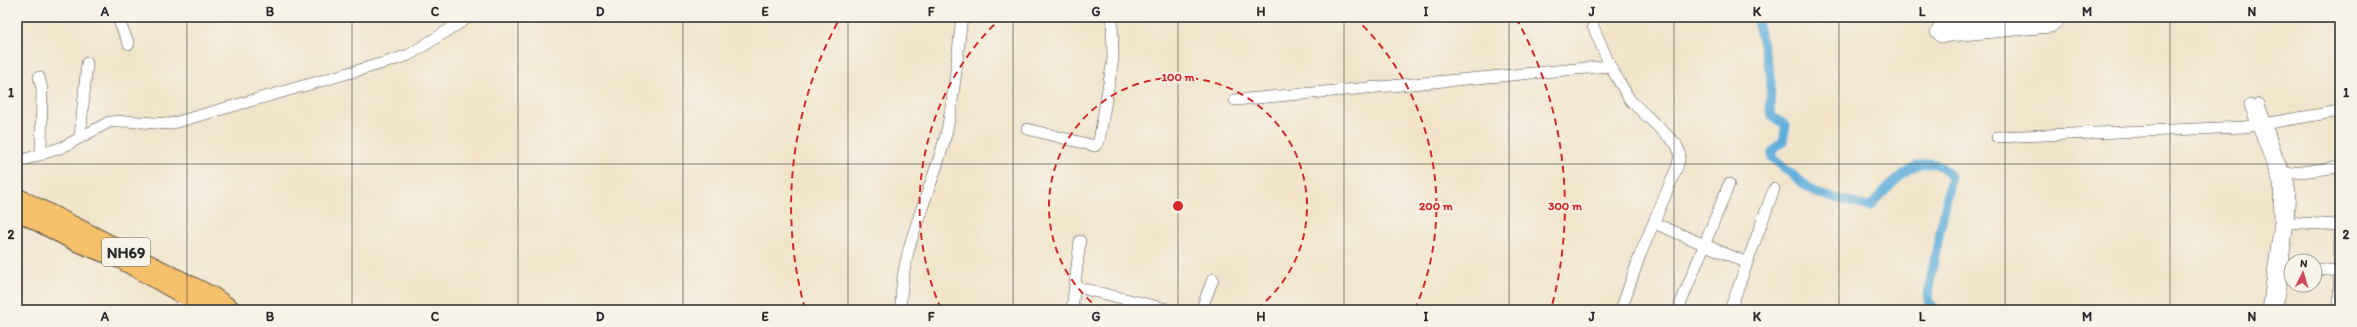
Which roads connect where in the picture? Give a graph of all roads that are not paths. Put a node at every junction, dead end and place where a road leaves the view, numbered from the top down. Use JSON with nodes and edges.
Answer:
{"nodes":[{"id":1,"x":117,"y":17,"type":"edge"},
{"id":2,"x":469,"y":17,"type":"edge"},
{"id":3,"x":962,"y":17,"type":"edge"},
{"id":4,"x":1112,"y":17,"type":"edge"},
{"id":5,"x":1997,"y":19,"type":"edge"},
{"id":6,"x":2060,"y":20,"type":"edge"},
{"id":7,"x":1948,"y":21,"type":"edge"},
{"id":8,"x":1593,"y":26,"type":"dead end"},
{"id":9,"x":129,"y":44,"type":"dead end"},
{"id":10,"x":87,"y":63,"type":"dead end"},
{"id":11,"x":1610,"y":66,"type":"junction"},
{"id":12,"x":39,"y":77,"type":"dead end"},
{"id":13,"x":1235,"y":100,"type":"dead end"},
{"id":14,"x":2254,"y":104,"type":"dead end"},
{"id":15,"x":2340,"y":111,"type":"edge"},
{"id":16,"x":2260,"y":124,"type":"junction"},
{"id":17,"x":1027,"y":129,"type":"dead end"},
{"id":18,"x":1997,"y":137,"type":"dead end"},
{"id":19,"x":80,"y":138,"type":"junction"},
{"id":20,"x":41,"y":154,"type":"junction"},
{"id":21,"x":17,"y":162,"type":"edge"},
{"id":22,"x":2340,"y":167,"type":"edge"},
{"id":23,"x":2285,"y":174,"type":"junction"},
{"id":24,"x":1729,"y":184,"type":"dead end"},
{"id":25,"x":1774,"y":189,"type":"dead end"},
{"id":26,"x":17,"y":196,"type":"edge"},
{"id":27,"x":17,"y":212,"type":"edge"},
{"id":28,"x":2284,"y":222,"type":"junction"},
{"id":29,"x":1654,"y":223,"type":"junction"},
{"id":30,"x":2340,"y":225,"type":"edge"},
{"id":31,"x":2340,"y":229,"type":"edge"},
{"id":32,"x":1080,"y":241,"type":"dead end"},
{"id":33,"x":1703,"y":245,"type":"junction"},
{"id":34,"x":2286,"y":253,"type":"edge"},
{"id":35,"x":1745,"y":262,"type":"junction"},
{"id":36,"x":2323,"y":270,"type":"edge"},
{"id":37,"x":2340,"y":271,"type":"edge"},
{"id":38,"x":2283,"y":276,"type":"edge"},
{"id":39,"x":1213,"y":279,"type":"dead end"},
{"id":40,"x":1076,"y":287,"type":"junction"},
{"id":41,"x":2275,"y":293,"type":"junction"},
{"id":42,"x":192,"y":300,"type":"junction"},
{"id":43,"x":176,"y":310,"type":"edge"},
{"id":44,"x":208,"y":310,"type":"edge"},
{"id":45,"x":234,"y":310,"type":"edge"},
{"id":46,"x":900,"y":310,"type":"edge"},
{"id":47,"x":1072,"y":310,"type":"edge"},
{"id":48,"x":1171,"y":310,"type":"edge"},
{"id":49,"x":1201,"y":310,"type":"edge"},
{"id":50,"x":1621,"y":310,"type":"edge"},
{"id":51,"x":1678,"y":310,"type":"edge"},
{"id":52,"x":1730,"y":310,"type":"edge"},
{"id":53,"x":2268,"y":310,"type":"edge"},
{"id":54,"x":2277,"y":310,"type":"edge"},
{"id":55,"x":2339,"y":310,"type":"edge"}],
"edges":[{"from":1,"to":9,"type":"street"},
{"from":2,"to":19,"type":"street"},
{"from":3,"to":46,"type":"street"},
{"from":4,"to":17,"type":"street"},
{"from":5,"to":6,"type":"street"},
{"from":5,"to":7,"type":"street"},
{"from":6,"to":7,"type":"street"},
{"from":8,"to":11,"type":"street"},
{"from":10,"to":19,"type":"street"},
{"from":11,"to":13,"type":"street"},
{"from":11,"to":29,"type":"street"},
{"from":12,"to":20,"type":"street"},
{"from":14,"to":16,"type":"street"},
{"from":15,"to":16,"type":"street"},
{"from":16,"to":18,"type":"street"},
{"from":16,"to":23,"type":"street"},
{"from":16,"to":28,"type":"street"},
{"from":19,"to":20,"type":"street"},
{"from":20,"to":21,"type":"street"},
{"from":22,"to":23,"type":"street"},
{"from":23,"to":28,"type":"street"},
{"from":24,"to":33,"type":"street"},
{"from":25,"to":35,"type":"street"},
{"from":26,"to":45,"type":"highway","number":"NH69"},
{"from":27,"to":42,"type":"highway","number":"NH69"},
{"from":28,"to":30,"type":"street"},
{"from":28,"to":34,"type":"street"},
{"from":28,"to":41,"type":"street"},
{"from":29,"to":33,"type":"street"},
{"from":29,"to":50,"type":"street"},
{"from":31,"to":37,"type":"street"},
{"from":32,"to":40,"type":"street"},
{"from":33,"to":35,"type":"street"},
{"from":33,"to":51,"type":"street"},
{"from":35,"to":52,"type":"street"},
{"from":36,"to":37,"type":"street"},
{"from":37,"to":55,"type":"street"},
{"from":38,"to":41,"type":"street"},
{"from":39,"to":49,"type":"street"},
{"from":40,"to":47,"type":"street"},
{"from":40,"to":48,"type":"street"},
{"from":41,"to":53,"type":"street"},
{"from":41,"to":54,"type":"street"},
{"from":42,"to":43,"type":"street"},
{"from":42,"to":44,"type":"highway","number":"NH69"}]}
